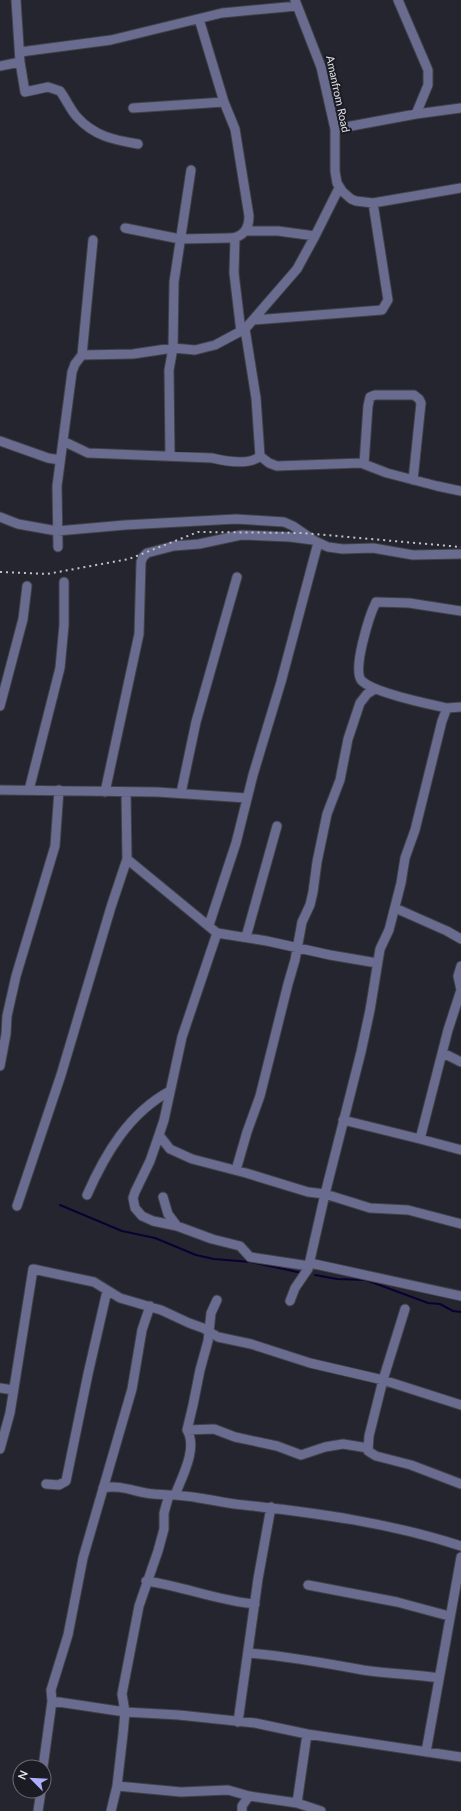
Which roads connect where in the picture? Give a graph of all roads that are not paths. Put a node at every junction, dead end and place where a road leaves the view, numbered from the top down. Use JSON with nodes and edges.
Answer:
{"nodes":[{"id":1,"x":16,"y":0,"type":"edge"},
{"id":2,"x":398,"y":0,"type":"edge"},
{"id":3,"x":296,"y":3,"type":"edge"},
{"id":4,"x":200,"y":19,"type":"junction"},
{"id":5,"x":20,"y":52,"type":"junction"},
{"id":6,"x":20,"y":62,"type":"junction"},
{"id":7,"x":0,"y":66,"type":"edge"},
{"id":8,"x":224,"y":102,"type":"junction"},
{"id":9,"x":132,"y":108,"type":"dead end"},
{"id":10,"x":461,"y":108,"type":"edge"},
{"id":11,"x":416,"y":114,"type":"junction"},
{"id":12,"x":335,"y":129,"type":"junction"},
{"id":13,"x":138,"y":144,"type":"dead end"},
{"id":14,"x":191,"y":170,"type":"dead end"},
{"id":15,"x":339,"y":188,"type":"junction"},
{"id":16,"x":461,"y":188,"type":"edge"},
{"id":17,"x":373,"y":203,"type":"junction"},
{"id":18,"x":125,"y":228,"type":"dead end"},
{"id":19,"x":246,"y":231,"type":"junction"},
{"id":20,"x":315,"y":236,"type":"junction"},
{"id":21,"x":235,"y":238,"type":"junction"},
{"id":22,"x":180,"y":239,"type":"junction"},
{"id":23,"x":93,"y":240,"type":"dead end"},
{"id":24,"x":253,"y":320,"type":"junction"},
{"id":25,"x":243,"y":331,"type":"junction"},
{"id":26,"x":173,"y":348,"type":"junction"},
{"id":27,"x":82,"y":355,"type":"junction"},
{"id":28,"x":0,"y":441,"type":"edge"},
{"id":29,"x":63,"y":441,"type":"junction"},
{"id":30,"x":170,"y":456,"type":"junction"},
{"id":31,"x":260,"y":456,"type":"junction"},
{"id":32,"x":60,"y":460,"type":"junction"},
{"id":33,"x":364,"y":464,"type":"junction"},
{"id":34,"x":413,"y":480,"type":"junction"},
{"id":35,"x":461,"y":490,"type":"edge"},
{"id":36,"x":0,"y":517,"type":"edge"},
{"id":37,"x":57,"y":531,"type":"junction"},
{"id":38,"x":316,"y":541,"type":"junction"},
{"id":39,"x":58,"y":547,"type":"dead end"},
{"id":40,"x":461,"y":554,"type":"edge"},
{"id":41,"x":236,"y":577,"type":"dead end"},
{"id":42,"x":64,"y":582,"type":"dead end"},
{"id":43,"x":27,"y":586,"type":"dead end"},
{"id":44,"x":461,"y":611,"type":"edge"},
{"id":45,"x":361,"y":681,"type":"junction"},
{"id":46,"x":375,"y":689,"type":"junction"},
{"id":47,"x":360,"y":703,"type":"junction"},
{"id":48,"x":0,"y":706,"type":"edge"},
{"id":49,"x":461,"y":707,"type":"edge"},
{"id":50,"x":446,"y":708,"type":"junction"},
{"id":51,"x":0,"y":790,"type":"edge"},
{"id":52,"x":29,"y":790,"type":"junction"},
{"id":53,"x":59,"y":790,"type":"junction"},
{"id":54,"x":105,"y":792,"type":"junction"},
{"id":55,"x":126,"y":792,"type":"junction"},
{"id":56,"x":181,"y":793,"type":"junction"},
{"id":57,"x":247,"y":798,"type":"junction"},
{"id":58,"x":277,"y":826,"type":"dead end"},
{"id":59,"x":127,"y":859,"type":"junction"},
{"id":60,"x":395,"y":908,"type":"junction"},
{"id":61,"x":209,"y":925,"type":"junction"},
{"id":62,"x":217,"y":933,"type":"junction"},
{"id":63,"x":246,"y":937,"type":"junction"},
{"id":64,"x":461,"y":939,"type":"edge"},
{"id":65,"x":298,"y":947,"type":"junction"},
{"id":66,"x":377,"y":963,"type":"junction"},
{"id":67,"x":461,"y":966,"type":"edge"},
{"id":68,"x":461,"y":990,"type":"edge"},
{"id":69,"x":442,"y":1053,"type":"junction"},
{"id":70,"x":461,"y":1062,"type":"edge"},
{"id":71,"x":0,"y":1066,"type":"edge"},
{"id":72,"x":170,"y":1091,"type":"junction"},
{"id":73,"x":343,"y":1120,"type":"junction"},
{"id":74,"x":159,"y":1134,"type":"junction"},
{"id":75,"x":420,"y":1140,"type":"junction"},
{"id":76,"x":461,"y":1150,"type":"edge"},
{"id":77,"x":236,"y":1170,"type":"junction"},
{"id":78,"x":325,"y":1194,"type":"junction"},
{"id":79,"x":88,"y":1195,"type":"dead end"},
{"id":80,"x":163,"y":1197,"type":"dead end"},
{"id":81,"x":17,"y":1206,"type":"dead end"},
{"id":82,"x":461,"y":1224,"type":"edge"},
{"id":83,"x":177,"y":1226,"type":"junction"},
{"id":84,"x":309,"y":1265,"type":"junction"},
{"id":85,"x":108,"y":1291,"type":"junction"},
{"id":86,"x":461,"y":1296,"type":"edge"},
{"id":87,"x":217,"y":1300,"type":"dead end"},
{"id":88,"x":290,"y":1301,"type":"dead end"},
{"id":89,"x":150,"y":1306,"type":"junction"},
{"id":90,"x":406,"y":1309,"type":"dead end"},
{"id":91,"x":210,"y":1332,"type":"junction"},
{"id":92,"x":383,"y":1380,"type":"junction"},
{"id":93,"x":0,"y":1388,"type":"edge"},
{"id":94,"x":13,"y":1390,"type":"junction"},
{"id":95,"x":461,"y":1405,"type":"edge"},
{"id":96,"x":187,"y":1430,"type":"junction"},
{"id":97,"x":368,"y":1448,"type":"junction"},
{"id":98,"x":0,"y":1449,"type":"edge"},
{"id":99,"x":46,"y":1484,"type":"dead end"},
{"id":100,"x":461,"y":1484,"type":"edge"},
{"id":101,"x":103,"y":1488,"type":"junction"},
{"id":102,"x":172,"y":1495,"type":"junction"},
{"id":103,"x":271,"y":1508,"type":"junction"},
{"id":104,"x":461,"y":1546,"type":"edge"},
{"id":105,"x":461,"y":1557,"type":"edge"},
{"id":106,"x":146,"y":1581,"type":"junction"},
{"id":107,"x":308,"y":1585,"type":"dead end"},
{"id":108,"x":255,"y":1604,"type":"junction"},
{"id":109,"x":449,"y":1616,"type":"junction"},
{"id":110,"x":248,"y":1653,"type":"junction"},
{"id":111,"x":439,"y":1678,"type":"junction"},
{"id":112,"x":52,"y":1701,"type":"junction"},
{"id":113,"x":125,"y":1712,"type":"junction"},
{"id":114,"x":238,"y":1722,"type":"junction"},
{"id":115,"x":307,"y":1734,"type":"junction"},
{"id":116,"x":426,"y":1752,"type":"junction"},
{"id":117,"x":461,"y":1757,"type":"edge"},
{"id":118,"x":44,"y":1759,"type":"edge"},
{"id":119,"x":117,"y":1786,"type":"junction"},
{"id":120,"x":249,"y":1796,"type":"junction"},
{"id":121,"x":40,"y":1799,"type":"edge"},
{"id":122,"x":297,"y":1803,"type":"junction"},
{"id":123,"x":38,"y":1811,"type":"edge"},
{"id":124,"x":111,"y":1811,"type":"edge"},
{"id":125,"x":242,"y":1811,"type":"edge"},
{"id":126,"x":321,"y":1811,"type":"edge"}],
"edges":[{"from":1,"to":5,"type":"street"},
{"from":2,"to":11,"type":"street"},
{"from":3,"to":4,"type":"street"},
{"from":3,"to":12,"type":"street","name":"Amanfrom Road"},
{"from":4,"to":5,"type":"street"},
{"from":4,"to":8,"type":"street"},
{"from":5,"to":6,"type":"street"},
{"from":6,"to":7,"type":"street"},
{"from":6,"to":13,"type":"street"},
{"from":8,"to":9,"type":"street"},
{"from":8,"to":19,"type":"street"},
{"from":10,"to":11,"type":"street"},
{"from":11,"to":12,"type":"street"},
{"from":12,"to":15,"type":"street","name":"Amanfrom Road"},
{"from":14,"to":22,"type":"street"},
{"from":15,"to":17,"type":"street"},
{"from":15,"to":20,"type":"street"},
{"from":16,"to":17,"type":"street"},
{"from":17,"to":24,"type":"street"},
{"from":18,"to":22,"type":"street"},
{"from":19,"to":20,"type":"street"},
{"from":19,"to":21,"type":"street"},
{"from":20,"to":24,"type":"street"},
{"from":21,"to":22,"type":"street"},
{"from":21,"to":25,"type":"street"},
{"from":22,"to":26,"type":"street"},
{"from":23,"to":27,"type":"street"},
{"from":24,"to":25,"type":"street"},
{"from":25,"to":26,"type":"street"},
{"from":25,"to":31,"type":"street"},
{"from":26,"to":27,"type":"street"},
{"from":26,"to":30,"type":"street"},
{"from":27,"to":29,"type":"street"},
{"from":28,"to":32,"type":"street"},
{"from":29,"to":30,"type":"street"},
{"from":29,"to":32,"type":"street"},
{"from":30,"to":31,"type":"street"},
{"from":31,"to":33,"type":"street"},
{"from":32,"to":37,"type":"street"},
{"from":33,"to":34,"type":"street"},
{"from":33,"to":34,"type":"street"},
{"from":34,"to":35,"type":"street"},
{"from":36,"to":37,"type":"street"},
{"from":37,"to":38,"type":"street"},
{"from":37,"to":39,"type":"street"},
{"from":38,"to":40,"type":"street"},
{"from":38,"to":54,"type":"street"},
{"from":38,"to":57,"type":"street"},
{"from":41,"to":56,"type":"street"},
{"from":42,"to":52,"type":"street"},
{"from":43,"to":48,"type":"street"},
{"from":44,"to":45,"type":"street"},
{"from":45,"to":46,"type":"street"},
{"from":45,"to":47,"type":"street"},
{"from":46,"to":47,"type":"street"},
{"from":46,"to":50,"type":"street"},
{"from":47,"to":65,"type":"street"},
{"from":49,"to":50,"type":"street"},
{"from":50,"to":60,"type":"street"},
{"from":51,"to":52,"type":"street"},
{"from":52,"to":53,"type":"street"},
{"from":53,"to":54,"type":"street"},
{"from":53,"to":71,"type":"street"},
{"from":54,"to":55,"type":"street"},
{"from":55,"to":56,"type":"street"},
{"from":55,"to":59,"type":"street"},
{"from":56,"to":57,"type":"street"},
{"from":57,"to":61,"type":"street"},
{"from":58,"to":63,"type":"street"},
{"from":59,"to":61,"type":"street"},
{"from":59,"to":81,"type":"street"},
{"from":60,"to":64,"type":"street"},
{"from":60,"to":66,"type":"street"},
{"from":61,"to":62,"type":"street"},
{"from":62,"to":63,"type":"street"},
{"from":62,"to":72,"type":"street"},
{"from":63,"to":65,"type":"street"},
{"from":65,"to":66,"type":"street"},
{"from":65,"to":77,"type":"street"},
{"from":66,"to":73,"type":"street"},
{"from":67,"to":68,"type":"street"},
{"from":68,"to":69,"type":"street"},
{"from":69,"to":70,"type":"street"},
{"from":69,"to":75,"type":"street"},
{"from":72,"to":74,"type":"street"},
{"from":72,"to":79,"type":"street"},
{"from":73,"to":75,"type":"street"},
{"from":73,"to":78,"type":"street"},
{"from":74,"to":77,"type":"street"},
{"from":74,"to":83,"type":"street"},
{"from":75,"to":76,"type":"street"},
{"from":77,"to":78,"type":"street"},
{"from":78,"to":82,"type":"street"},
{"from":78,"to":84,"type":"street"},
{"from":80,"to":83,"type":"street"},
{"from":83,"to":84,"type":"street"},
{"from":84,"to":86,"type":"street"},
{"from":84,"to":88,"type":"street"},
{"from":85,"to":89,"type":"street"},
{"from":85,"to":94,"type":"street"},
{"from":85,"to":99,"type":"street"},
{"from":87,"to":91,"type":"street"},
{"from":89,"to":91,"type":"street"},
{"from":89,"to":101,"type":"street"},
{"from":90,"to":92,"type":"street"},
{"from":91,"to":92,"type":"street"},
{"from":91,"to":96,"type":"street"},
{"from":92,"to":95,"type":"street"},
{"from":92,"to":97,"type":"street"},
{"from":93,"to":94,"type":"street"},
{"from":94,"to":98,"type":"street"},
{"from":96,"to":97,"type":"street"},
{"from":96,"to":102,"type":"street"},
{"from":97,"to":100,"type":"street"},
{"from":101,"to":102,"type":"street"},
{"from":101,"to":112,"type":"street"},
{"from":102,"to":103,"type":"street"},
{"from":102,"to":106,"type":"street"},
{"from":103,"to":104,"type":"street"},
{"from":103,"to":108,"type":"street"},
{"from":105,"to":109,"type":"street"},
{"from":106,"to":108,"type":"street"},
{"from":106,"to":113,"type":"street"},
{"from":107,"to":109,"type":"street"},
{"from":108,"to":110,"type":"street"},
{"from":109,"to":111,"type":"street"},
{"from":110,"to":111,"type":"street"},
{"from":110,"to":114,"type":"street"},
{"from":111,"to":116,"type":"street"},
{"from":112,"to":113,"type":"street"},
{"from":112,"to":118,"type":"street"},
{"from":113,"to":114,"type":"street"},
{"from":113,"to":119,"type":"street"},
{"from":114,"to":115,"type":"street"},
{"from":115,"to":116,"type":"street"},
{"from":115,"to":122,"type":"street"},
{"from":116,"to":117,"type":"street"},
{"from":119,"to":120,"type":"street"},
{"from":119,"to":124,"type":"street"},
{"from":120,"to":122,"type":"street"},
{"from":120,"to":125,"type":"street"},
{"from":121,"to":123,"type":"street"},
{"from":122,"to":126,"type":"street"}]}
